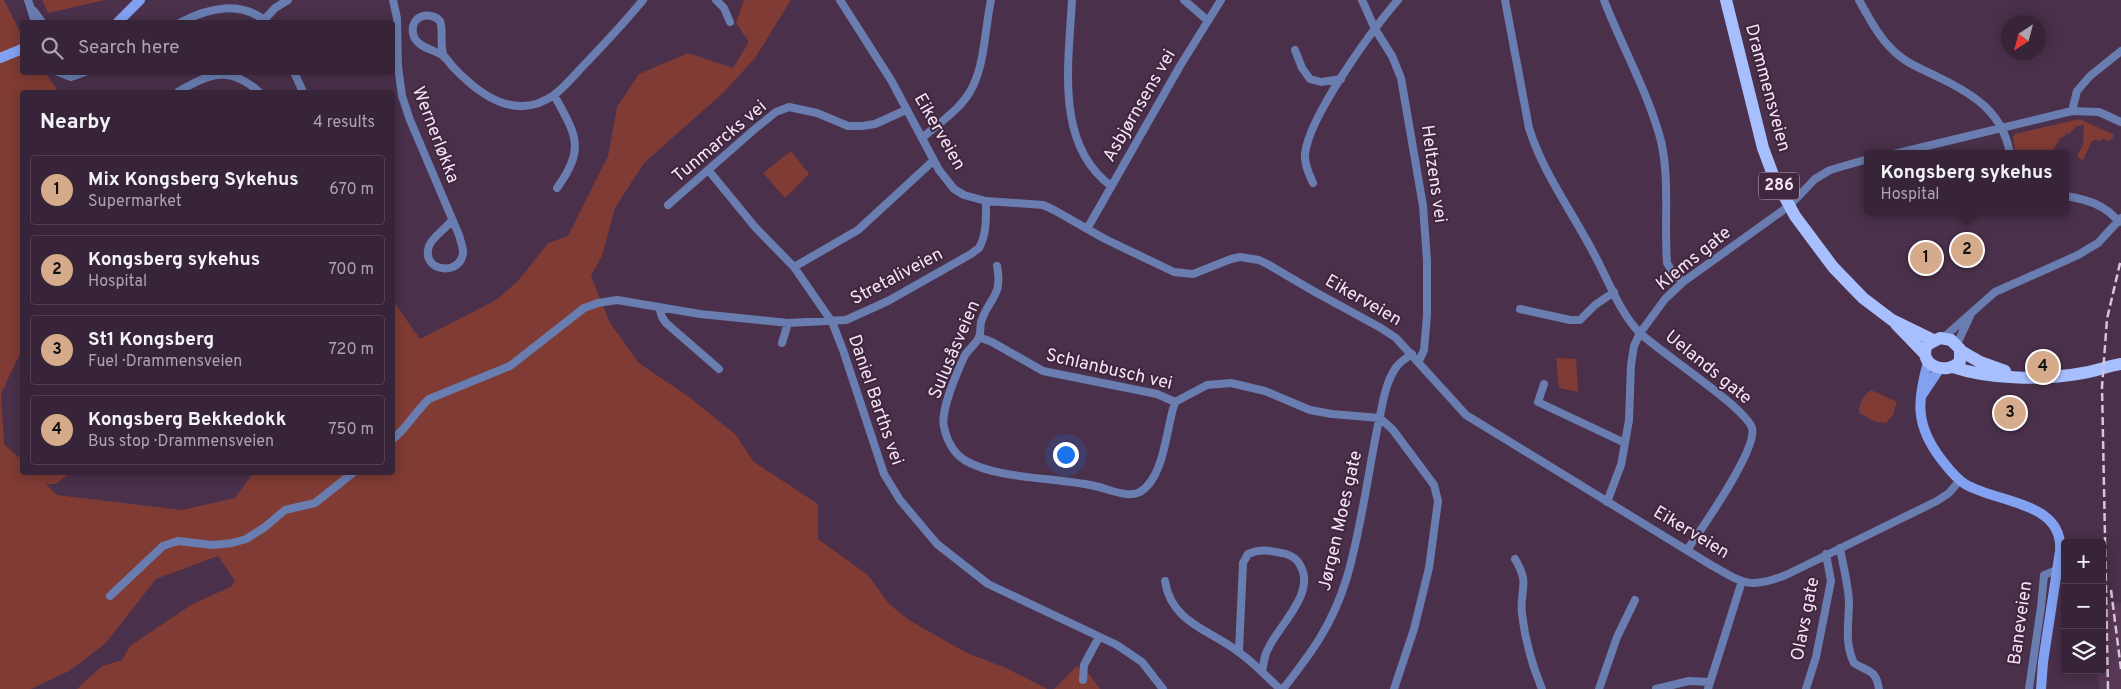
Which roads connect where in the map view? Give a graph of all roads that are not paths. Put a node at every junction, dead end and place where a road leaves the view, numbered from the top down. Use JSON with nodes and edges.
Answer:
{"nodes":[{"id":1,"x":140,"y":0,"type":"edge"},
{"id":2,"x":288,"y":0,"type":"edge"},
{"id":3,"x":393,"y":0,"type":"edge"},
{"id":4,"x":643,"y":0,"type":"edge"},
{"id":5,"x":716,"y":0,"type":"edge"},
{"id":6,"x":840,"y":0,"type":"edge"},
{"id":7,"x":991,"y":0,"type":"edge"},
{"id":8,"x":1072,"y":0,"type":"edge"},
{"id":9,"x":1184,"y":0,"type":"edge"},
{"id":10,"x":1221,"y":0,"type":"edge"},
{"id":11,"x":1362,"y":0,"type":"edge"},
{"id":12,"x":1398,"y":0,"type":"edge"},
{"id":13,"x":1505,"y":0,"type":"edge"},
{"id":14,"x":1604,"y":0,"type":"edge"},
{"id":15,"x":1726,"y":0,"type":"edge"},
{"id":16,"x":1859,"y":0,"type":"edge"},
{"id":17,"x":30,"y":4,"type":"edge"},
{"id":18,"x":34,"y":20,"type":"edge"},
{"id":19,"x":41,"y":20,"type":"edge"},
{"id":20,"x":120,"y":20,"type":"edge"},
{"id":21,"x":186,"y":20,"type":"edge"},
{"id":22,"x":264,"y":20,"type":"edge"},
{"id":23,"x":267,"y":20,"type":"edge"},
{"id":24,"x":1207,"y":20,"type":"junction"},
{"id":25,"x":730,"y":22,"type":"dead end"},
{"id":26,"x":1375,"y":29,"type":"junction"},
{"id":27,"x":20,"y":50,"type":"edge"},
{"id":28,"x":1295,"y":50,"type":"dead end"},
{"id":29,"x":2121,"y":51,"type":"edge"},
{"id":30,"x":444,"y":57,"type":"junction"},
{"id":31,"x":0,"y":58,"type":"edge"},
{"id":32,"x":214,"y":75,"type":"edge"},
{"id":33,"x":224,"y":75,"type":"edge"},
{"id":34,"x":295,"y":75,"type":"edge"},
{"id":35,"x":1341,"y":79,"type":"junction"},
{"id":36,"x":182,"y":90,"type":"edge"},
{"id":37,"x":256,"y":90,"type":"edge"},
{"id":38,"x":302,"y":90,"type":"edge"},
{"id":39,"x":554,"y":95,"type":"junction"},
{"id":40,"x":906,"y":110,"type":"junction"},
{"id":41,"x":2072,"y":111,"type":"junction"},
{"id":42,"x":2121,"y":122,"type":"edge"},
{"id":43,"x":2003,"y":127,"type":"junction"},
{"id":44,"x":922,"y":138,"type":"junction"},
{"id":45,"x":1910,"y":150,"type":"edge"},
{"id":46,"x":2009,"y":150,"type":"edge"},
{"id":47,"x":1864,"y":160,"type":"edge"},
{"id":48,"x":934,"y":161,"type":"junction"},
{"id":49,"x":709,"y":171,"type":"junction"},
{"id":50,"x":1313,"y":183,"type":"dead end"},
{"id":51,"x":1111,"y":186,"type":"junction"},
{"id":52,"x":557,"y":188,"type":"dead end"},
{"id":53,"x":2069,"y":197,"type":"edge"},
{"id":54,"x":986,"y":201,"type":"junction"},
{"id":55,"x":668,"y":205,"type":"dead end"},
{"id":56,"x":1789,"y":206,"type":"junction"},
{"id":57,"x":452,"y":220,"type":"junction"},
{"id":58,"x":2120,"y":220,"type":"edge"},
{"id":59,"x":1087,"y":229,"type":"junction"},
{"id":60,"x":997,"y":266,"type":"dead end"},
{"id":61,"x":794,"y":267,"type":"junction"},
{"id":62,"x":1683,"y":282,"type":"junction"},
{"id":63,"x":1614,"y":292,"type":"junction"},
{"id":64,"x":660,"y":307,"type":"junction"},
{"id":65,"x":1520,"y":309,"type":"dead end"},
{"id":66,"x":1972,"y":313,"type":"junction"},
{"id":67,"x":1892,"y":320,"type":"junction"},
{"id":68,"x":832,"y":322,"type":"junction"},
{"id":69,"x":788,"y":323,"type":"junction"},
{"id":70,"x":1640,"y":333,"type":"junction"},
{"id":71,"x":979,"y":337,"type":"junction"},
{"id":72,"x":1938,"y":339,"type":"junction"},
{"id":73,"x":782,"y":343,"type":"dead end"},
{"id":74,"x":1959,"y":348,"type":"junction"},
{"id":75,"x":1412,"y":354,"type":"junction"},
{"id":76,"x":2121,"y":357,"type":"edge"},
{"id":77,"x":1926,"y":358,"type":"junction"},
{"id":78,"x":1419,"y":362,"type":"junction"},
{"id":79,"x":2115,"y":365,"type":"edge"},
{"id":80,"x":1946,"y":368,"type":"junction"},
{"id":81,"x":719,"y":369,"type":"dead end"},
{"id":82,"x":2022,"y":376,"type":"junction"},
{"id":83,"x":1544,"y":384,"type":"dead end"},
{"id":84,"x":1921,"y":396,"type":"junction"},
{"id":85,"x":1175,"y":402,"type":"junction"},
{"id":86,"x":1380,"y":418,"type":"junction"},
{"id":87,"x":395,"y":437,"type":"edge"},
{"id":88,"x":1625,"y":443,"type":"junction"},
{"id":89,"x":350,"y":475,"type":"edge"},
{"id":90,"x":1960,"y":480,"type":"junction"},
{"id":91,"x":1607,"y":502,"type":"junction"},
{"id":92,"x":1840,"y":548,"type":"junction"},
{"id":93,"x":1687,"y":550,"type":"junction"},
{"id":94,"x":1826,"y":554,"type":"junction"},
{"id":95,"x":1515,"y":559,"type":"dead end"},
{"id":96,"x":2056,"y":570,"type":"junction"},
{"id":97,"x":1164,"y":581,"type":"dead end"},
{"id":98,"x":1742,"y":581,"type":"junction"},
{"id":99,"x":110,"y":596,"type":"dead end"},
{"id":100,"x":1635,"y":600,"type":"dead end"},
{"id":101,"x":1099,"y":637,"type":"junction"},
{"id":102,"x":1239,"y":651,"type":"junction"},
{"id":103,"x":1262,"y":671,"type":"junction"},
{"id":104,"x":1084,"y":680,"type":"dead end"},
{"id":105,"x":1709,"y":686,"type":"edge"},
{"id":106,"x":1163,"y":689,"type":"edge"},
{"id":107,"x":1282,"y":689,"type":"edge"},
{"id":108,"x":1394,"y":689,"type":"edge"},
{"id":109,"x":1542,"y":689,"type":"edge"},
{"id":110,"x":1599,"y":689,"type":"edge"},
{"id":111,"x":1656,"y":689,"type":"edge"},
{"id":112,"x":1806,"y":689,"type":"edge"},
{"id":113,"x":1879,"y":689,"type":"edge"},
{"id":114,"x":2029,"y":689,"type":"edge"},
{"id":115,"x":2041,"y":689,"type":"edge"}],
"edges":[{"from":1,"to":20,"type":"main road"},
{"from":2,"to":23,"type":"street"},
{"from":3,"to":57,"type":"street","name":"Wernerløkka"},
{"from":4,"to":39,"type":"street"},
{"from":5,"to":25,"type":"street"},
{"from":6,"to":40,"type":"street","name":"Eikerveien"},
{"from":7,"to":44,"type":"street"},
{"from":8,"to":51,"type":"street"},
{"from":9,"to":24,"type":"street"},
{"from":10,"to":24,"type":"street","name":"Asbjørnsens vei"},
{"from":11,"to":26,"type":"street","name":"Heltzens vei"},
{"from":12,"to":26,"type":"street"},
{"from":13,"to":63,"type":"street","name":"Uelands gate"},
{"from":14,"to":62,"type":"street"},
{"from":15,"to":56,"type":"main road","name":"Drammensveien","number":"286"},
{"from":16,"to":43,"type":"street"},
{"from":17,"to":18,"type":"street"},
{"from":17,"to":19,"type":"street"},
{"from":21,"to":22,"type":"street"},
{"from":24,"to":51,"type":"street","name":"Asbjørnsens vei"},
{"from":26,"to":35,"type":"street"},
{"from":26,"to":78,"type":"street","name":"Heltzens vei"},
{"from":27,"to":31,"type":"main road"},
{"from":28,"to":35,"type":"street"},
{"from":29,"to":41,"type":"street"},
{"from":30,"to":30,"type":"street"},
{"from":30,"to":39,"type":"street"},
{"from":32,"to":36,"type":"street"},
{"from":33,"to":37,"type":"street"},
{"from":34,"to":38,"type":"street"},
{"from":35,"to":50,"type":"street"},
{"from":39,"to":52,"type":"street"},
{"from":40,"to":44,"type":"street","name":"Eikerveien"},
{"from":40,"to":49,"type":"street","name":"Tunmarcks vei"},
{"from":41,"to":42,"type":"street"},
{"from":41,"to":43,"type":"street"},
{"from":43,"to":45,"type":"street"},
{"from":43,"to":46,"type":"street"},
{"from":44,"to":48,"type":"street","name":"Eikerveien"},
{"from":47,"to":56,"type":"street","name":"Klems gate"},
{"from":48,"to":54,"type":"street","name":"Eikerveien"},
{"from":48,"to":61,"type":"street"},
{"from":49,"to":55,"type":"street","name":"Tunmarcks vei"},
{"from":49,"to":61,"type":"street","name":"Daniel Barths vei"},
{"from":51,"to":59,"type":"street","name":"Asbjørnsens vei"},
{"from":53,"to":58,"type":"street"},
{"from":54,"to":59,"type":"street","name":"Eikerveien"},
{"from":54,"to":68,"type":"street","name":"Stretaliveien"},
{"from":56,"to":62,"type":"street","name":"Klems gate"},
{"from":56,"to":67,"type":"main road","name":"Drammensveien","number":"286"},
{"from":57,"to":57,"type":"street","name":"Wernerløkka"},
{"from":58,"to":66,"type":"street"},
{"from":59,"to":75,"type":"street","name":"Eikerveien"},
{"from":60,"to":71,"type":"street","name":"Sulusåsveien"},
{"from":61,"to":68,"type":"street","name":"Daniel Barths vei"},
{"from":62,"to":70,"type":"street","name":"Klems gate"},
{"from":63,"to":65,"type":"street"},
{"from":63,"to":70,"type":"street","name":"Uelands gate"},
{"from":64,"to":69,"type":"street","name":"Stretaliveien"},
{"from":64,"to":81,"type":"street"},
{"from":64,"to":87,"type":"street","name":"Stretaliveien"},
{"from":66,"to":72,"type":"street"},
{"from":66,"to":74,"type":"street"},
{"from":67,"to":72,"type":"main road","name":"Drammensveien","number":"286"},
{"from":67,"to":77,"type":"main road","name":"Drammensveien","number":"286"},
{"from":68,"to":69,"type":"street","name":"Stretaliveien"},
{"from":68,"to":101,"type":"street","name":"Daniel Barths vei"},
{"from":69,"to":73,"type":"street"},
{"from":70,"to":88,"type":"street","name":"Klems gate"},
{"from":70,"to":93,"type":"street","name":"Uelands gate"},
{"from":71,"to":85,"type":"street","name":"Schlanbusch vei"},
{"from":71,"to":85,"type":"street","name":"Sulusåsveien"},
{"from":72,"to":74,"type":"main road","number":"286"},
{"from":72,"to":77,"type":"main road"},
{"from":74,"to":80,"type":"main road"},
{"from":74,"to":82,"type":"main road","number":"286"},
{"from":75,"to":78,"type":"street","name":"Eikerveien"},
{"from":75,"to":86,"type":"street","name":"Jørgen Moes gate"},
{"from":76,"to":79,"type":"main road","number":"286"},
{"from":77,"to":80,"type":"main road","number":"286"},
{"from":77,"to":84,"type":"main road"},
{"from":78,"to":91,"type":"street","name":"Eikerveien"},
{"from":79,"to":82,"type":"main road","number":"286"},
{"from":80,"to":82,"type":"main road","number":"286"},
{"from":80,"to":84,"type":"main road"},
{"from":83,"to":88,"type":"street"},
{"from":84,"to":90,"type":"main road"},
{"from":85,"to":86,"type":"street","name":"Schlanbusch vei"},
{"from":86,"to":107,"type":"street","name":"Jørgen Moes gate"},
{"from":86,"to":108,"type":"street"},
{"from":88,"to":91,"type":"street","name":"Klems gate"},
{"from":89,"to":99,"type":"street"},
{"from":90,"to":92,"type":"street","name":"Eikerveien"},
{"from":90,"to":96,"type":"main road","name":"Baneveien"},
{"from":91,"to":93,"type":"street","name":"Eikerveien"},
{"from":92,"to":94,"type":"street","name":"Eikerveien"},
{"from":92,"to":113,"type":"street"},
{"from":93,"to":98,"type":"street","name":"Eikerveien"},
{"from":94,"to":98,"type":"street","name":"Eikerveien"},
{"from":94,"to":112,"type":"street","name":"Olavs gate"},
{"from":95,"to":109,"type":"street"},
{"from":96,"to":114,"type":"street","name":"Baneveien"},
{"from":96,"to":115,"type":"main road","name":"Baneveien"},
{"from":97,"to":102,"type":"street"},
{"from":98,"to":105,"type":"street"},
{"from":100,"to":110,"type":"street"},
{"from":101,"to":104,"type":"street"},
{"from":101,"to":106,"type":"street","name":"Daniel Barths vei"},
{"from":102,"to":103,"type":"street"},
{"from":102,"to":103,"type":"street"},
{"from":103,"to":107,"type":"street"},
{"from":105,"to":111,"type":"street"}]}
